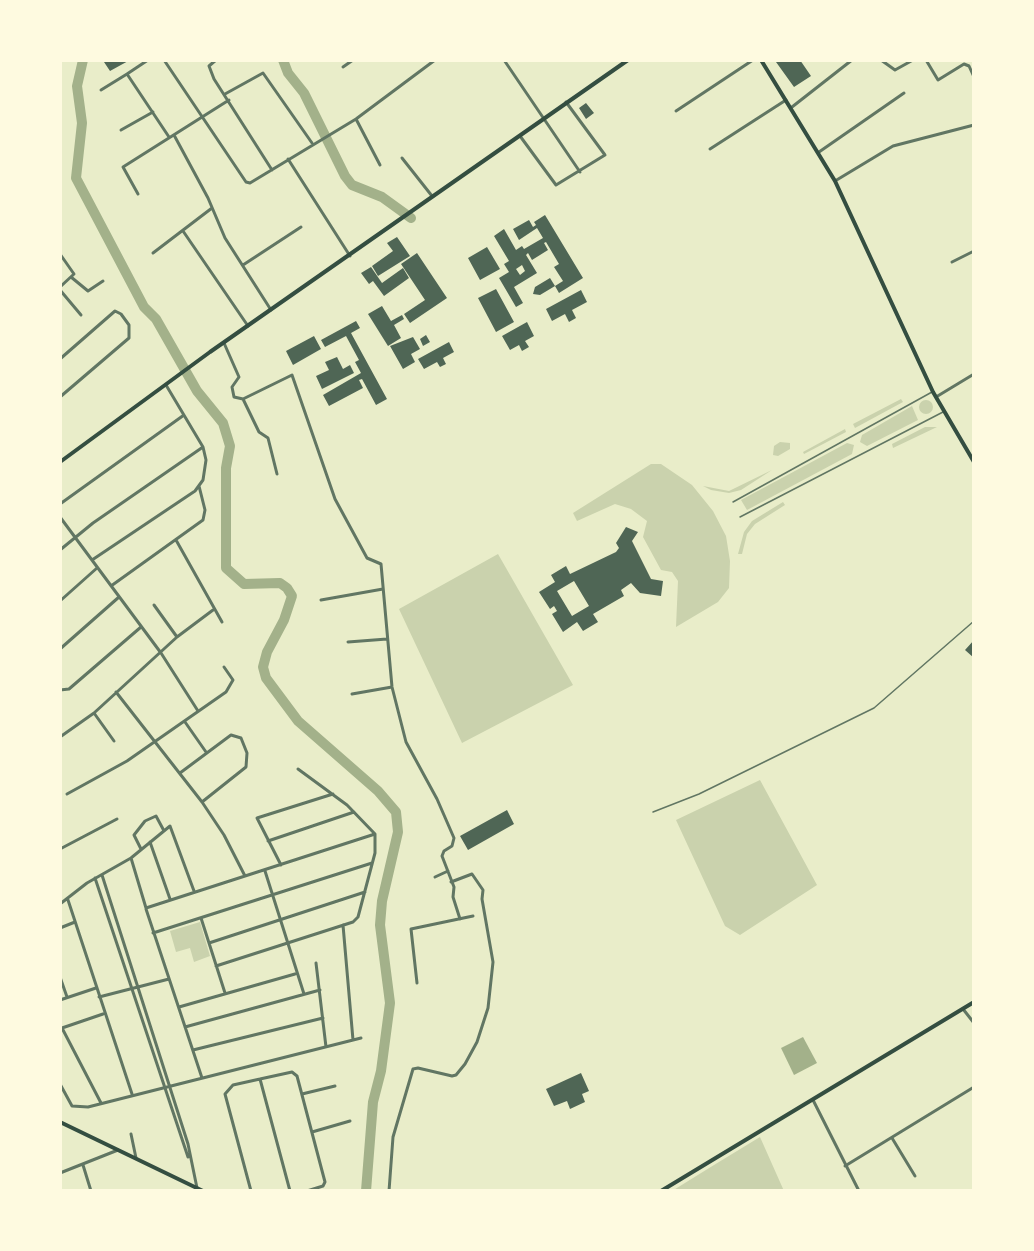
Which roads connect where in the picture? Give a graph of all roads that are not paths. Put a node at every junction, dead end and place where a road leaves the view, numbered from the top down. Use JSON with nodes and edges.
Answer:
{"nodes":[{"id":1,"x":148,"y":60,"type":"edge"},
{"id":2,"x":164,"y":60,"type":"edge"},
{"id":3,"x":216,"y":60,"type":"edge"},
{"id":4,"x":353,"y":60,"type":"edge"},
{"id":5,"x":435,"y":60,"type":"edge"},
{"id":6,"x":504,"y":60,"type":"edge"},
{"id":7,"x":628,"y":60,"type":"edge"},
{"id":8,"x":753,"y":60,"type":"edge"},
{"id":9,"x":761,"y":60,"type":"edge"},
{"id":10,"x":852,"y":60,"type":"edge"},
{"id":11,"x":881,"y":60,"type":"edge"},
{"id":12,"x":913,"y":60,"type":"edge"},
{"id":13,"x":926,"y":60,"type":"edge"},
{"id":14,"x":343,"y":67,"type":"dead end"},
{"id":15,"x":127,"y":74,"type":"junction"},
{"id":16,"x":974,"y":77,"type":"edge"},
{"id":17,"x":101,"y":90,"type":"dead end"},
{"id":18,"x":904,"y":93,"type":"dead end"},
{"id":19,"x":225,"y":94,"type":"junction"},
{"id":20,"x":229,"y":100,"type":"junction"},
{"id":21,"x":787,"y":100,"type":"junction"},
{"id":22,"x":566,"y":102,"type":"junction"},
{"id":23,"x":792,"y":107,"type":"junction"},
{"id":24,"x":676,"y":111,"type":"dead end"},
{"id":25,"x":153,"y":112,"type":"junction"},
{"id":26,"x":203,"y":117,"type":"junction"},
{"id":27,"x":544,"y":118,"type":"junction"},
{"id":28,"x":356,"y":119,"type":"junction"},
{"id":29,"x":974,"y":125,"type":"edge"},
{"id":30,"x":121,"y":130,"type":"dead end"},
{"id":31,"x":174,"y":135,"type":"junction"},
{"id":32,"x":520,"y":136,"type":"junction"},
{"id":33,"x":170,"y":137,"type":"junction"},
{"id":34,"x":313,"y":143,"type":"junction"},
{"id":35,"x":710,"y":149,"type":"dead end"},
{"id":36,"x":819,"y":152,"type":"junction"},
{"id":37,"x":402,"y":158,"type":"dead end"},
{"id":38,"x":288,"y":159,"type":"junction"},
{"id":39,"x":380,"y":165,"type":"dead end"},
{"id":40,"x":272,"y":170,"type":"junction"},
{"id":41,"x":580,"y":172,"type":"junction"},
{"id":42,"x":835,"y":181,"type":"junction"},
{"id":43,"x":138,"y":195,"type":"dead end"},
{"id":44,"x":432,"y":196,"type":"junction"},
{"id":45,"x":212,"y":208,"type":"junction"},
{"id":46,"x":301,"y":227,"type":"dead end"},
{"id":47,"x":183,"y":231,"type":"junction"},
{"id":48,"x":974,"y":251,"type":"edge"},
{"id":49,"x":153,"y":253,"type":"dead end"},
{"id":50,"x":60,"y":254,"type":"edge"},
{"id":51,"x":350,"y":256,"type":"junction"},
{"id":52,"x":952,"y":262,"type":"dead end"},
{"id":53,"x":243,"y":265,"type":"junction"},
{"id":54,"x":71,"y":277,"type":"junction"},
{"id":55,"x":103,"y":281,"type":"dead end"},
{"id":56,"x":60,"y":288,"type":"edge"},
{"id":57,"x":271,"y":310,"type":"junction"},
{"id":58,"x":81,"y":315,"type":"dead end"},
{"id":59,"x":248,"y":326,"type":"junction"},
{"id":60,"x":224,"y":342,"type":"junction"},
{"id":61,"x":60,"y":359,"type":"edge"},
{"id":62,"x":974,"y":374,"type":"edge"},
{"id":63,"x":166,"y":384,"type":"junction"},
{"id":64,"x":933,"y":392,"type":"junction"},
{"id":65,"x":60,"y":397,"type":"edge"},
{"id":66,"x":936,"y":397,"type":"junction"},
{"id":67,"x":243,"y":399,"type":"junction"},
{"id":68,"x":943,"y":411,"type":"junction"},
{"id":69,"x":184,"y":415,"type":"junction"},
{"id":70,"x":203,"y":447,"type":"junction"},
{"id":71,"x":60,"y":462,"type":"edge"},
{"id":72,"x":974,"y":462,"type":"edge"},
{"id":73,"x":277,"y":474,"type":"dead end"},
{"id":74,"x":199,"y":486,"type":"junction"},
{"id":75,"x":733,"y":502,"type":"dead end"},
{"id":76,"x":60,"y":504,"type":"edge"},
{"id":77,"x":60,"y":517,"type":"edge"},
{"id":78,"x":740,"y":517,"type":"dead end"},
{"id":79,"x":75,"y":538,"type":"junction"},
{"id":80,"x":176,"y":540,"type":"junction"},
{"id":81,"x":60,"y":550,"type":"edge"},
{"id":82,"x":92,"y":560,"type":"junction"},
{"id":83,"x":98,"y":568,"type":"junction"},
{"id":84,"x":111,"y":586,"type":"junction"},
{"id":85,"x":382,"y":589,"type":"junction"},
{"id":86,"x":119,"y":597,"type":"junction"},
{"id":87,"x":321,"y":600,"type":"dead end"},
{"id":88,"x":60,"y":601,"type":"edge"},
{"id":89,"x":154,"y":605,"type":"dead end"},
{"id":90,"x":213,"y":610,"type":"junction"},
{"id":91,"x":974,"y":621,"type":"edge"},
{"id":92,"x":222,"y":622,"type":"dead end"},
{"id":93,"x":141,"y":627,"type":"junction"},
{"id":94,"x":177,"y":637,"type":"junction"},
{"id":95,"x":387,"y":639,"type":"junction"},
{"id":96,"x":348,"y":642,"type":"dead end"},
{"id":97,"x":60,"y":649,"type":"edge"},
{"id":98,"x":161,"y":653,"type":"junction"},
{"id":99,"x":224,"y":667,"type":"dead end"},
{"id":100,"x":392,"y":687,"type":"junction"},
{"id":101,"x":60,"y":690,"type":"edge"},
{"id":102,"x":116,"y":692,"type":"junction"},
{"id":103,"x":352,"y":694,"type":"dead end"},
{"id":104,"x":198,"y":711,"type":"junction"},
{"id":105,"x":94,"y":713,"type":"junction"},
{"id":106,"x":184,"y":722,"type":"junction"},
{"id":107,"x":60,"y":737,"type":"edge"},
{"id":108,"x":114,"y":741,"type":"dead end"},
{"id":109,"x":154,"y":742,"type":"junction"},
{"id":110,"x":206,"y":752,"type":"junction"},
{"id":111,"x":298,"y":769,"type":"dead end"},
{"id":112,"x":180,"y":773,"type":"junction"},
{"id":113,"x":67,"y":794,"type":"dead end"},
{"id":114,"x":333,"y":794,"type":"junction"},
{"id":115,"x":202,"y":802,"type":"junction"},
{"id":116,"x":354,"y":812,"type":"junction"},
{"id":117,"x":653,"y":812,"type":"dead end"},
{"id":118,"x":117,"y":819,"type":"dead end"},
{"id":119,"x":164,"y":829,"type":"junction"},
{"id":120,"x":375,"y":834,"type":"junction"},
{"id":121,"x":268,"y":841,"type":"junction"},
{"id":122,"x":150,"y":842,"type":"junction"},
{"id":123,"x":60,"y":849,"type":"edge"},
{"id":124,"x":141,"y":849,"type":"junction"},
{"id":125,"x":131,"y":858,"type":"junction"},
{"id":126,"x":372,"y":863,"type":"junction"},
{"id":127,"x":281,"y":865,"type":"junction"},
{"id":128,"x":265,"y":871,"type":"junction"},
{"id":129,"x":448,"y":871,"type":"junction"},
{"id":130,"x":102,"y":875,"type":"junction"},
{"id":131,"x":245,"y":876,"type":"junction"},
{"id":132,"x":435,"y":877,"type":"dead end"},
{"id":133,"x":95,"y":878,"type":"junction"},
{"id":134,"x":451,"y":882,"type":"junction"},
{"id":135,"x":194,"y":891,"type":"junction"},
{"id":136,"x":365,"y":892,"type":"junction"},
{"id":137,"x":271,"y":895,"type":"junction"},
{"id":138,"x":170,"y":899,"type":"junction"},
{"id":139,"x":68,"y":900,"type":"junction"},
{"id":140,"x":60,"y":904,"type":"edge"},
{"id":141,"x":146,"y":908,"type":"junction"},
{"id":142,"x":473,"y":916,"type":"dead end"},
{"id":143,"x":201,"y":918,"type":"junction"},
{"id":144,"x":460,"y":919,"type":"junction"},
{"id":145,"x":278,"y":920,"type":"junction"},
{"id":146,"x":75,"y":922,"type":"junction"},
{"id":147,"x":343,"y":925,"type":"junction"},
{"id":148,"x":60,"y":928,"type":"edge"},
{"id":149,"x":153,"y":933,"type":"junction"},
{"id":150,"x":120,"y":935,"type":"junction"},
{"id":151,"x":114,"y":937,"type":"junction"},
{"id":152,"x":208,"y":943,"type":"junction"},
{"id":153,"x":286,"y":944,"type":"junction"},
{"id":154,"x":316,"y":963,"type":"dead end"},
{"id":155,"x":216,"y":966,"type":"junction"},
{"id":156,"x":295,"y":974,"type":"junction"},
{"id":157,"x":60,"y":977,"type":"edge"},
{"id":158,"x":169,"y":979,"type":"junction"},
{"id":159,"x":417,"y":982,"type":"dead end"},
{"id":160,"x":137,"y":987,"type":"junction"},
{"id":161,"x":96,"y":988,"type":"junction"},
{"id":162,"x":132,"y":989,"type":"junction"},
{"id":163,"x":320,"y":990,"type":"junction"},
{"id":164,"x":225,"y":993,"type":"junction"},
{"id":165,"x":304,"y":994,"type":"junction"},
{"id":166,"x":99,"y":997,"type":"junction"},
{"id":167,"x":67,"y":998,"type":"junction"},
{"id":168,"x":60,"y":1000,"type":"edge"},
{"id":169,"x":974,"y":1002,"type":"edge"},
{"id":170,"x":178,"y":1007,"type":"junction"},
{"id":171,"x":963,"y":1009,"type":"junction"},
{"id":172,"x":103,"y":1014,"type":"junction"},
{"id":173,"x":323,"y":1018,"type":"junction"},
{"id":174,"x":974,"y":1023,"type":"edge"},
{"id":175,"x":185,"y":1027,"type":"junction"},
{"id":176,"x":61,"y":1029,"type":"edge"},
{"id":177,"x":149,"y":1031,"type":"junction"},
{"id":178,"x":361,"y":1038,"type":"dead end"},
{"id":179,"x":353,"y":1040,"type":"junction"},
{"id":180,"x":326,"y":1047,"type":"junction"},
{"id":181,"x":193,"y":1050,"type":"junction"},
{"id":182,"x":202,"y":1078,"type":"junction"},
{"id":183,"x":260,"y":1079,"type":"junction"},
{"id":184,"x":60,"y":1084,"type":"edge"},
{"id":185,"x":335,"y":1086,"type":"dead end"},
{"id":186,"x":170,"y":1087,"type":"junction"},
{"id":187,"x":974,"y":1087,"type":"edge"},
{"id":188,"x":165,"y":1088,"type":"junction"},
{"id":189,"x":132,"y":1094,"type":"junction"},
{"id":190,"x":302,"y":1094,"type":"junction"},
{"id":191,"x":813,"y":1100,"type":"junction"},
{"id":192,"x":101,"y":1103,"type":"junction"},
{"id":193,"x":350,"y":1121,"type":"dead end"},
{"id":194,"x":60,"y":1122,"type":"edge"},
{"id":195,"x":184,"y":1130,"type":"junction"},
{"id":196,"x":179,"y":1131,"type":"junction"},
{"id":197,"x":312,"y":1132,"type":"junction"},
{"id":198,"x":131,"y":1134,"type":"dead end"},
{"id":199,"x":892,"y":1138,"type":"junction"},
{"id":200,"x":119,"y":1150,"type":"junction"},
{"id":201,"x":136,"y":1158,"type":"junction"},
{"id":202,"x":190,"y":1161,"type":"junction"},
{"id":203,"x":83,"y":1165,"type":"junction"},
{"id":204,"x":845,"y":1166,"type":"junction"},
{"id":205,"x":60,"y":1173,"type":"edge"},
{"id":206,"x":915,"y":1176,"type":"dead end"},
{"id":207,"x":197,"y":1188,"type":"junction"},
{"id":208,"x":91,"y":1191,"type":"edge"},
{"id":209,"x":203,"y":1191,"type":"edge"},
{"id":210,"x":251,"y":1191,"type":"edge"},
{"id":211,"x":290,"y":1191,"type":"edge"},
{"id":212,"x":308,"y":1191,"type":"edge"},
{"id":213,"x":389,"y":1191,"type":"edge"},
{"id":214,"x":661,"y":1191,"type":"edge"},
{"id":215,"x":859,"y":1191,"type":"edge"}],
"edges":[{"from":1,"to":15,"type":"street"},
{"from":2,"to":26,"type":"street"},
{"from":3,"to":19,"type":"street"},
{"from":4,"to":14,"type":"street"},
{"from":5,"to":28,"type":"street"},
{"from":6,"to":27,"type":"street"},
{"from":7,"to":22,"type":"main road"},
{"from":8,"to":24,"type":"street"},
{"from":9,"to":21,"type":"main road"},
{"from":10,"to":23,"type":"street"},
{"from":11,"to":12,"type":"street"},
{"from":13,"to":16,"type":"street"},
{"from":15,"to":17,"type":"street"},
{"from":15,"to":25,"type":"street"},
{"from":18,"to":36,"type":"street"},
{"from":19,"to":20,"type":"street"},
{"from":19,"to":34,"type":"street"},
{"from":20,"to":26,"type":"street"},
{"from":20,"to":40,"type":"street"},
{"from":21,"to":23,"type":"main road"},
{"from":21,"to":35,"type":"street"},
{"from":22,"to":27,"type":"main road"},
{"from":22,"to":41,"type":"street"},
{"from":23,"to":36,"type":"main road"},
{"from":25,"to":30,"type":"street"},
{"from":25,"to":33,"type":"street"},
{"from":26,"to":31,"type":"street"},
{"from":26,"to":40,"type":"street"},
{"from":27,"to":32,"type":"main road"},
{"from":27,"to":41,"type":"street"},
{"from":28,"to":34,"type":"street"},
{"from":28,"to":39,"type":"street"},
{"from":29,"to":42,"type":"street"},
{"from":31,"to":33,"type":"street"},
{"from":31,"to":45,"type":"street"},
{"from":32,"to":41,"type":"street"},
{"from":32,"to":44,"type":"main road"},
{"from":33,"to":43,"type":"street"},
{"from":34,"to":38,"type":"street"},
{"from":36,"to":42,"type":"main road"},
{"from":37,"to":44,"type":"street"},
{"from":38,"to":40,"type":"street"},
{"from":38,"to":51,"type":"street"},
{"from":42,"to":64,"type":"main road"},
{"from":44,"to":51,"type":"main road"},
{"from":45,"to":47,"type":"street"},
{"from":45,"to":53,"type":"street"},
{"from":46,"to":53,"type":"street"},
{"from":47,"to":49,"type":"street"},
{"from":47,"to":59,"type":"street"},
{"from":48,"to":52,"type":"street"},
{"from":50,"to":54,"type":"street"},
{"from":51,"to":57,"type":"main road"},
{"from":53,"to":57,"type":"street"},
{"from":54,"to":55,"type":"street"},
{"from":54,"to":56,"type":"street"},
{"from":56,"to":58,"type":"street"},
{"from":57,"to":59,"type":"main road"},
{"from":59,"to":60,"type":"main road"},
{"from":60,"to":63,"type":"main road"},
{"from":60,"to":67,"type":"street"},
{"from":61,"to":65,"type":"street"},
{"from":62,"to":66,"type":"street"},
{"from":63,"to":69,"type":"street"},
{"from":63,"to":71,"type":"main road"},
{"from":64,"to":66,"type":"main road"},
{"from":64,"to":75,"type":"lane"},
{"from":66,"to":68,"type":"main road"},
{"from":67,"to":73,"type":"street"},
{"from":67,"to":85,"type":"street"},
{"from":68,"to":72,"type":"main road"},
{"from":68,"to":78,"type":"lane"},
{"from":69,"to":70,"type":"street"},
{"from":69,"to":76,"type":"street"},
{"from":70,"to":74,"type":"street"},
{"from":70,"to":79,"type":"street"},
{"from":74,"to":80,"type":"street"},
{"from":74,"to":82,"type":"street"},
{"from":77,"to":79,"type":"street"},
{"from":79,"to":81,"type":"street"},
{"from":79,"to":82,"type":"street"},
{"from":80,"to":84,"type":"street"},
{"from":80,"to":90,"type":"street"},
{"from":82,"to":83,"type":"street"},
{"from":83,"to":84,"type":"street"},
{"from":83,"to":88,"type":"street"},
{"from":84,"to":86,"type":"street"},
{"from":85,"to":87,"type":"street"},
{"from":85,"to":95,"type":"street"},
{"from":86,"to":93,"type":"street"},
{"from":86,"to":97,"type":"street"},
{"from":89,"to":94,"type":"street"},
{"from":90,"to":92,"type":"street"},
{"from":90,"to":94,"type":"street"},
{"from":91,"to":117,"type":"lane"},
{"from":93,"to":98,"type":"street"},
{"from":93,"to":101,"type":"street"},
{"from":94,"to":98,"type":"street"},
{"from":95,"to":96,"type":"street"},
{"from":95,"to":100,"type":"street"},
{"from":98,"to":102,"type":"street"},
{"from":98,"to":104,"type":"street"},
{"from":99,"to":104,"type":"street"},
{"from":100,"to":103,"type":"street"},
{"from":100,"to":129,"type":"street"},
{"from":102,"to":105,"type":"street"},
{"from":102,"to":109,"type":"street"},
{"from":104,"to":106,"type":"street"},
{"from":105,"to":107,"type":"street"},
{"from":105,"to":108,"type":"street"},
{"from":106,"to":109,"type":"street"},
{"from":106,"to":110,"type":"street"},
{"from":109,"to":112,"type":"street"},
{"from":109,"to":113,"type":"street"},
{"from":110,"to":112,"type":"street"},
{"from":110,"to":115,"type":"street"},
{"from":111,"to":114,"type":"street"},
{"from":112,"to":115,"type":"street"},
{"from":114,"to":116,"type":"street"},
{"from":114,"to":121,"type":"street"},
{"from":115,"to":131,"type":"street"},
{"from":116,"to":120,"type":"street"},
{"from":116,"to":121,"type":"street"},
{"from":118,"to":123,"type":"street"},
{"from":119,"to":122,"type":"street"},
{"from":119,"to":124,"type":"street"},
{"from":119,"to":135,"type":"street"},
{"from":120,"to":126,"type":"street"},
{"from":120,"to":127,"type":"street"},
{"from":121,"to":127,"type":"street"},
{"from":122,"to":124,"type":"street"},
{"from":122,"to":138,"type":"street"},
{"from":124,"to":125,"type":"street"},
{"from":125,"to":130,"type":"street"},
{"from":125,"to":141,"type":"street"},
{"from":126,"to":136,"type":"street"},
{"from":126,"to":137,"type":"street"},
{"from":127,"to":128,"type":"street"},
{"from":128,"to":131,"type":"street"},
{"from":128,"to":137,"type":"street"},
{"from":129,"to":132,"type":"street"},
{"from":129,"to":134,"type":"street"},
{"from":130,"to":133,"type":"street"},
{"from":130,"to":150,"type":"street"},
{"from":131,"to":135,"type":"street"},
{"from":133,"to":139,"type":"street"},
{"from":133,"to":151,"type":"street"},
{"from":134,"to":144,"type":"street"},
{"from":134,"to":213,"type":"street"},
{"from":135,"to":138,"type":"street"},
{"from":136,"to":145,"type":"street"},
{"from":136,"to":147,"type":"street"},
{"from":137,"to":143,"type":"street"},
{"from":137,"to":145,"type":"street"},
{"from":138,"to":141,"type":"street"},
{"from":139,"to":140,"type":"street"},
{"from":139,"to":146,"type":"street"},
{"from":141,"to":149,"type":"street"},
{"from":142,"to":144,"type":"street"},
{"from":143,"to":149,"type":"street"},
{"from":143,"to":152,"type":"street"},
{"from":144,"to":159,"type":"street"},
{"from":145,"to":152,"type":"street"},
{"from":145,"to":153,"type":"street"},
{"from":146,"to":148,"type":"street"},
{"from":146,"to":161,"type":"street"},
{"from":147,"to":153,"type":"street"},
{"from":147,"to":179,"type":"street"},
{"from":149,"to":158,"type":"street"},
{"from":150,"to":151,"type":"street"},
{"from":150,"to":160,"type":"street"},
{"from":151,"to":162,"type":"street"},
{"from":152,"to":155,"type":"street"},
{"from":153,"to":155,"type":"street"},
{"from":153,"to":156,"type":"street"},
{"from":154,"to":163,"type":"street"},
{"from":155,"to":164,"type":"street"},
{"from":156,"to":164,"type":"street"},
{"from":156,"to":165,"type":"street"},
{"from":157,"to":167,"type":"street"},
{"from":158,"to":160,"type":"street"},
{"from":158,"to":170,"type":"street"},
{"from":160,"to":162,"type":"street"},
{"from":160,"to":177,"type":"street"},
{"from":161,"to":166,"type":"street"},
{"from":161,"to":167,"type":"street"},
{"from":162,"to":166,"type":"street"},
{"from":162,"to":177,"type":"street"},
{"from":163,"to":165,"type":"street"},
{"from":163,"to":173,"type":"street"},
{"from":164,"to":170,"type":"street"},
{"from":165,"to":175,"type":"street"},
{"from":166,"to":172,"type":"street"},
{"from":167,"to":168,"type":"street"},
{"from":169,"to":171,"type":"main road"},
{"from":170,"to":175,"type":"street"},
{"from":171,"to":174,"type":"street"},
{"from":171,"to":191,"type":"main road"},
{"from":172,"to":176,"type":"street"},
{"from":172,"to":189,"type":"street"},
{"from":173,"to":180,"type":"street"},
{"from":173,"to":181,"type":"street"},
{"from":175,"to":181,"type":"street"},
{"from":176,"to":192,"type":"street"},
{"from":177,"to":186,"type":"street"},
{"from":177,"to":188,"type":"street"},
{"from":178,"to":179,"type":"street"},
{"from":179,"to":180,"type":"street"},
{"from":180,"to":182,"type":"street"},
{"from":181,"to":182,"type":"street"},
{"from":182,"to":186,"type":"street"},
{"from":183,"to":190,"type":"street"},
{"from":183,"to":210,"type":"street"},
{"from":183,"to":211,"type":"street"},
{"from":184,"to":192,"type":"street"},
{"from":185,"to":190,"type":"street"},
{"from":186,"to":188,"type":"street"},
{"from":186,"to":195,"type":"street"},
{"from":187,"to":199,"type":"street"},
{"from":188,"to":189,"type":"street"},
{"from":188,"to":196,"type":"street"},
{"from":189,"to":192,"type":"street"},
{"from":190,"to":197,"type":"street"},
{"from":191,"to":204,"type":"street"},
{"from":191,"to":214,"type":"main road"},
{"from":193,"to":197,"type":"street"},
{"from":194,"to":200,"type":"main road"},
{"from":195,"to":196,"type":"street"},
{"from":195,"to":202,"type":"street"},
{"from":196,"to":202,"type":"street"},
{"from":197,"to":212,"type":"street"},
{"from":198,"to":201,"type":"street"},
{"from":199,"to":204,"type":"street"},
{"from":199,"to":206,"type":"street"},
{"from":200,"to":201,"type":"main road"},
{"from":200,"to":203,"type":"street"},
{"from":201,"to":207,"type":"main road"},
{"from":202,"to":207,"type":"street"},
{"from":203,"to":205,"type":"street"},
{"from":203,"to":208,"type":"street"},
{"from":204,"to":215,"type":"street"},
{"from":207,"to":209,"type":"main road"}]}
